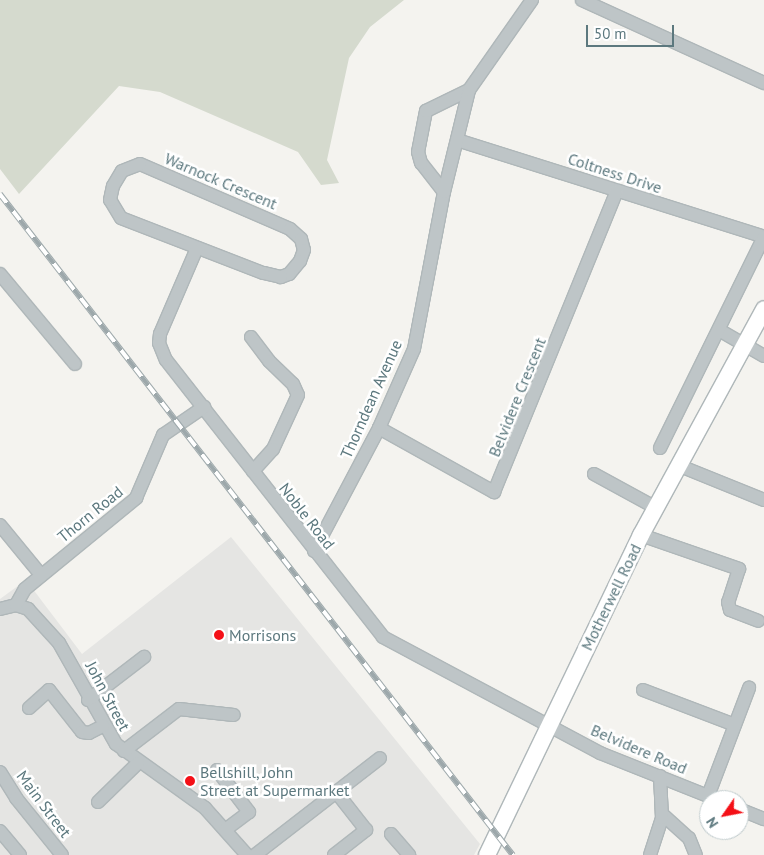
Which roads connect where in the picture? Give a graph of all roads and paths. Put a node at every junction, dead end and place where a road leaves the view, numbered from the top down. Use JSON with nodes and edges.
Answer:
{"nodes":[{"id":1,"x":532,"y":0,"type":"edge"},
{"id":2,"x":582,"y":0,"type":"edge"},
{"id":3,"x":764,"y":84,"type":"edge"},
{"id":4,"x":469,"y":90,"type":"junction"},
{"id":5,"x":457,"y":140,"type":"junction"},
{"id":6,"x":617,"y":191,"type":"junction"},
{"id":7,"x":444,"y":192,"type":"junction"},
{"id":8,"x":764,"y":237,"type":"edge"},
{"id":9,"x":197,"y":248,"type":"junction"},
{"id":10,"x":1,"y":276,"type":"edge"},
{"id":11,"x":764,"y":309,"type":"edge"},
{"id":12,"x":719,"y":330,"type":"junction"},
{"id":13,"x":251,"y":336,"type":"dead end"},
{"id":14,"x":745,"y":345,"type":"junction"},
{"id":15,"x":764,"y":356,"type":"edge"},
{"id":16,"x":75,"y":364,"type":"dead end"},
{"id":17,"x":204,"y":407,"type":"junction"},
{"id":18,"x":379,"y":428,"type":"junction"},
{"id":19,"x":660,"y":448,"type":"dead end"},
{"id":20,"x":680,"y":466,"type":"junction"},
{"id":21,"x":253,"y":471,"type":"junction"},
{"id":22,"x":594,"y":474,"type":"dead end"},
{"id":23,"x":764,"y":500,"type":"edge"},
{"id":24,"x":656,"y":508,"type":"junction"},
{"id":25,"x":0,"y":525,"type":"edge"},
{"id":26,"x":641,"y":535,"type":"junction"},
{"id":27,"x":314,"y":551,"type":"junction"},
{"id":28,"x":41,"y":575,"type":"junction"},
{"id":29,"x":16,"y":605,"type":"junction"},
{"id":30,"x":0,"y":610,"type":"edge"},
{"id":31,"x":758,"y":621,"type":"dead end"},
{"id":32,"x":144,"y":658,"type":"dead end"},
{"id":33,"x":749,"y":688,"type":"dead end"},
{"id":34,"x":643,"y":690,"type":"dead end"},
{"id":35,"x":88,"y":700,"type":"junction"},
{"id":36,"x":29,"y":708,"type":"dead end"},
{"id":37,"x":234,"y":715,"type":"dead end"},
{"id":38,"x":735,"y":725,"type":"junction"},
{"id":39,"x":103,"y":726,"type":"junction"},
{"id":40,"x":549,"y":726,"type":"junction"},
{"id":41,"x":124,"y":751,"type":"junction"},
{"id":42,"x":380,"y":758,"type":"dead end"},
{"id":43,"x":138,"y":763,"type":"junction"},
{"id":44,"x":216,"y":770,"type":"dead end"},
{"id":45,"x":0,"y":772,"type":"edge"},
{"id":46,"x":660,"y":776,"type":"junction"},
{"id":47,"x":715,"y":790,"type":"edge"},
{"id":48,"x":699,"y":792,"type":"edge"},
{"id":49,"x":337,"y":793,"type":"junction"},
{"id":50,"x":98,"y":802,"type":"dead end"},
{"id":51,"x":749,"y":812,"type":"edge"},
{"id":52,"x":662,"y":814,"type":"junction"},
{"id":53,"x":764,"y":819,"type":"edge"},
{"id":54,"x":225,"y":830,"type":"junction"},
{"id":55,"x":0,"y":831,"type":"edge"},
{"id":56,"x":391,"y":834,"type":"dead end"},
{"id":57,"x":20,"y":855,"type":"edge"},
{"id":58,"x":62,"y":855,"type":"edge"},
{"id":59,"x":247,"y":855,"type":"edge"},
{"id":60,"x":255,"y":855,"type":"edge"},
{"id":61,"x":334,"y":855,"type":"edge"},
{"id":62,"x":409,"y":855,"type":"edge"},
{"id":63,"x":486,"y":855,"type":"edge"},
{"id":64,"x":650,"y":855,"type":"edge"},
{"id":65,"x":696,"y":855,"type":"edge"}],
"edges":[{"from":1,"to":4,"type":"street","name":"Thorndean Avenue"},
{"from":2,"to":3,"type":"street"},
{"from":4,"to":5,"type":"street","name":"Thorndean Avenue"},
{"from":4,"to":7,"type":"street","name":"Thorndean Avenue"},
{"from":5,"to":6,"type":"street","name":"Coltness Drive"},
{"from":5,"to":7,"type":"street","name":"Thorndean Avenue"},
{"from":6,"to":8,"type":"street","name":"Coltness Drive"},
{"from":6,"to":18,"type":"street","name":"Belvidere Crescent"},
{"from":7,"to":18,"type":"street","name":"Thorndean Avenue"},
{"from":8,"to":12,"type":"street"},
{"from":9,"to":9,"type":"street","name":"Warnock Crescent"},
{"from":9,"to":17,"type":"street","name":"Noble Road"},
{"from":10,"to":16,"type":"street"},
{"from":11,"to":14,"type":"main road","name":"Motherwell Road"},
{"from":12,"to":14,"type":"street"},
{"from":12,"to":19,"type":"street"},
{"from":13,"to":21,"type":"street"},
{"from":14,"to":15,"type":"street"},
{"from":14,"to":20,"type":"main road","name":"Motherwell Road"},
{"from":17,"to":21,"type":"street","name":"Noble Road"},
{"from":17,"to":28,"type":"street","name":"Thorn Road"},
{"from":18,"to":27,"type":"street","name":"Thorndean Avenue"},
{"from":20,"to":23,"type":"street"},
{"from":20,"to":24,"type":"main road","name":"Motherwell Road"},
{"from":21,"to":27,"type":"street","name":"Noble Road"},
{"from":22,"to":24,"type":"street"},
{"from":24,"to":26,"type":"main road","name":"Motherwell Road"},
{"from":25,"to":28,"type":"street"},
{"from":26,"to":31,"type":"street"},
{"from":26,"to":40,"type":"main road","name":"Motherwell Road"},
{"from":27,"to":40,"type":"street","name":"Noble Road"},
{"from":28,"to":29,"type":"street","name":"Thorn Road"},
{"from":29,"to":30,"type":"street"},
{"from":29,"to":35,"type":"street","name":"John Street"},
{"from":32,"to":35,"type":"street"},
{"from":33,"to":38,"type":"street"},
{"from":34,"to":38,"type":"street"},
{"from":35,"to":39,"type":"street","name":"John Street"},
{"from":36,"to":39,"type":"street"},
{"from":37,"to":41,"type":"street"},
{"from":38,"to":47,"type":"street"},
{"from":39,"to":41,"type":"street","name":"John Street"},
{"from":40,"to":46,"type":"street","name":"Belvidere Road"},
{"from":40,"to":63,"type":"main road","name":"Motherwell Road"},
{"from":41,"to":43,"type":"street","name":"John Street"},
{"from":42,"to":49,"type":"street"},
{"from":43,"to":50,"type":"street"},
{"from":43,"to":54,"type":"street","name":"John Street"},
{"from":44,"to":54,"type":"street"},
{"from":45,"to":58,"type":"street","name":"Main Street"},
{"from":46,"to":48,"type":"street","name":"Belvidere Road"},
{"from":46,"to":52,"type":"street"},
{"from":49,"to":60,"type":"street"},
{"from":49,"to":61,"type":"street"},
{"from":51,"to":53,"type":"street"},
{"from":52,"to":64,"type":"street"},
{"from":52,"to":65,"type":"street"},
{"from":54,"to":59,"type":"street","name":"John Street"},
{"from":55,"to":57,"type":"street"},
{"from":56,"to":62,"type":"street"}]}
